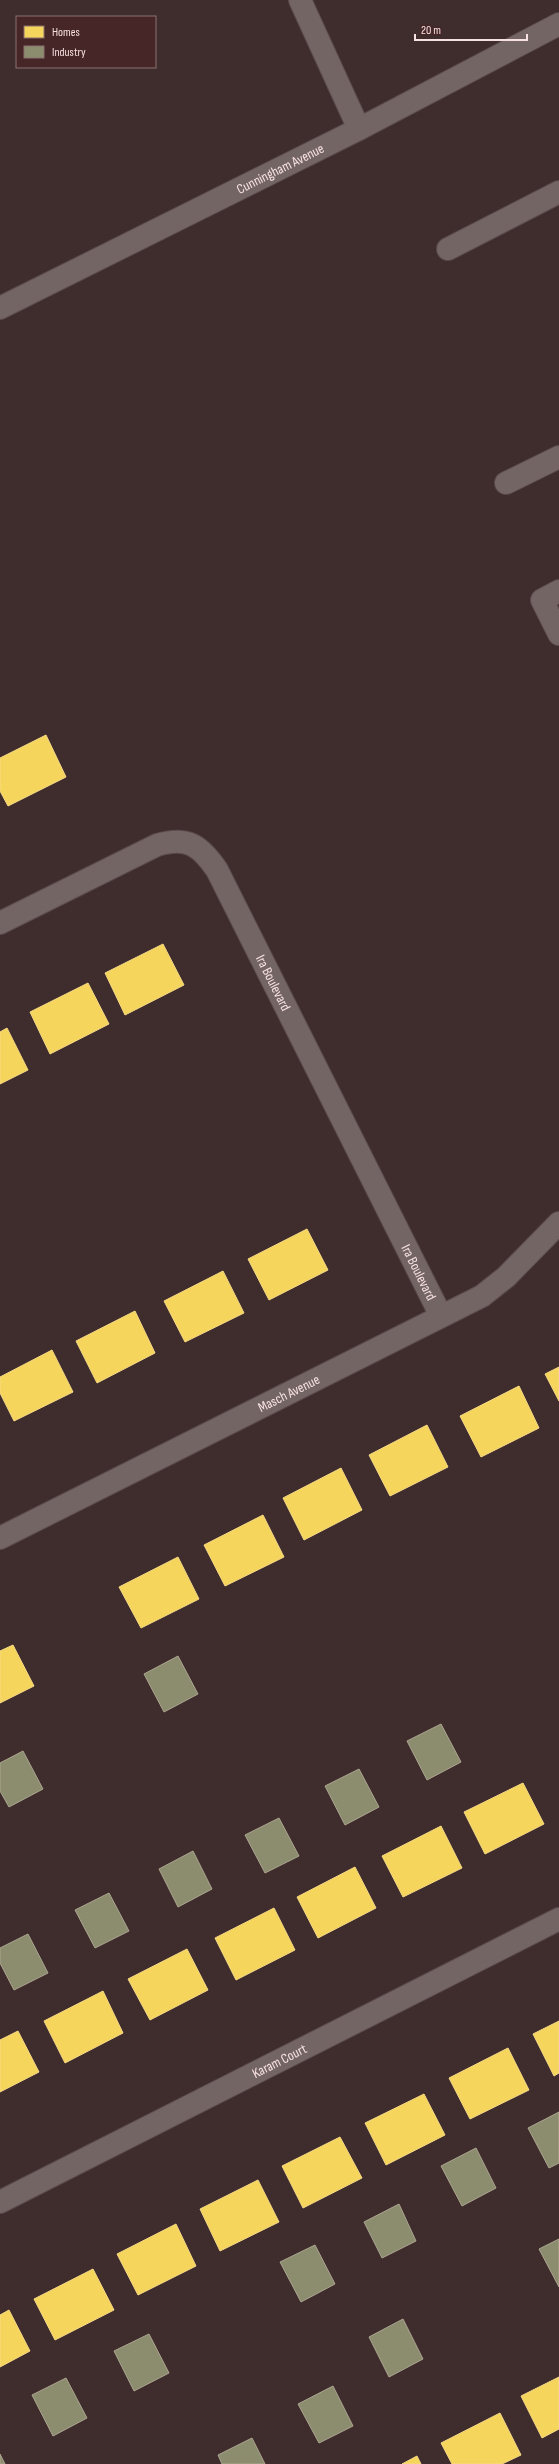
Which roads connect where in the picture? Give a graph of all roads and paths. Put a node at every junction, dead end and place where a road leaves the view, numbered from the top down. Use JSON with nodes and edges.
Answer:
{"nodes":[{"id":1,"x":300,"y":0,"type":"edge"},
{"id":2,"x":559,"y":24,"type":"edge"},
{"id":3,"x":359,"y":129,"type":"junction"},
{"id":4,"x":559,"y":192,"type":"edge"},
{"id":5,"x":448,"y":250,"type":"dead end"},
{"id":6,"x":0,"y":308,"type":"edge"},
{"id":7,"x":559,"y":457,"type":"edge"},
{"id":8,"x":506,"y":483,"type":"dead end"},
{"id":9,"x":559,"y":591,"type":"edge"},
{"id":10,"x":559,"y":634,"type":"edge"},
{"id":11,"x":0,"y":923,"type":"edge"},
{"id":12,"x":559,"y":1223,"type":"edge"},
{"id":13,"x":441,"y":1316,"type":"junction"},
{"id":14,"x":0,"y":1538,"type":"edge"},
{"id":15,"x":559,"y":1918,"type":"edge"},
{"id":16,"x":0,"y":2202,"type":"edge"}],
"edges":[{"from":1,"to":3,"type":"street"},
{"from":2,"to":3,"type":"street","name":"Cunningham Avenue"},
{"from":3,"to":6,"type":"street","name":"Cunningham Avenue"},
{"from":4,"to":5,"type":"street"},
{"from":7,"to":8,"type":"street"},
{"from":9,"to":10,"type":"street"},
{"from":11,"to":13,"type":"street","name":"Ira Boulevard"},
{"from":12,"to":13,"type":"street","name":"Masch Avenue"},
{"from":13,"to":14,"type":"street","name":"Masch Avenue"},
{"from":15,"to":16,"type":"street","name":"Karam Court"}]}
